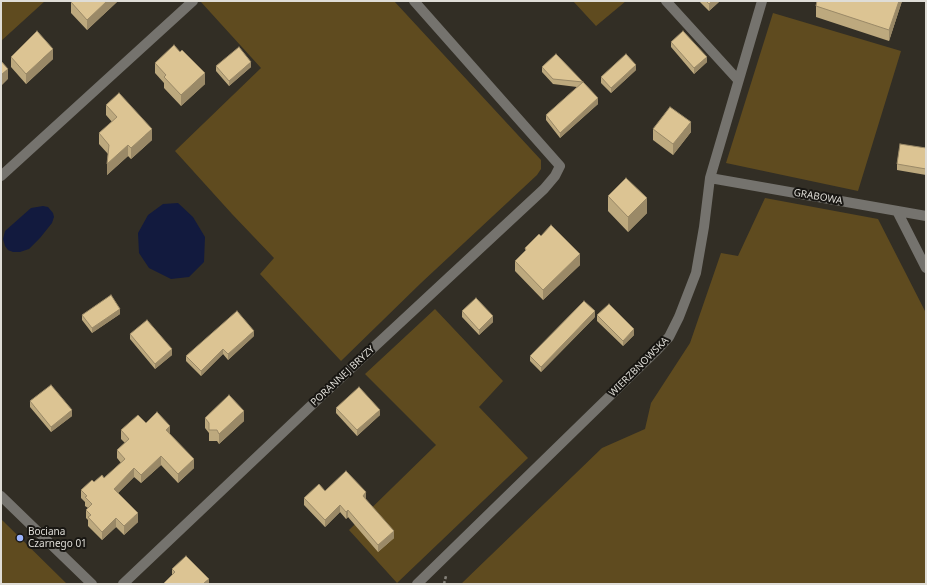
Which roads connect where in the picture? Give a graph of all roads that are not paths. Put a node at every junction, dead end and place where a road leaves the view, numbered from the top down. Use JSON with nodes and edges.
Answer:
{"nodes":[{"id":1,"x":193,"y":1,"type":"edge"},
{"id":2,"x":414,"y":1,"type":"edge"},
{"id":3,"x":666,"y":1,"type":"edge"},
{"id":4,"x":762,"y":1,"type":"edge"},
{"id":5,"x":738,"y":80,"type":"junction"},
{"id":6,"x":1,"y":176,"type":"edge"},
{"id":7,"x":710,"y":178,"type":"junction"},
{"id":8,"x":897,"y":211,"type":"junction"},
{"id":9,"x":926,"y":216,"type":"edge"},
{"id":10,"x":926,"y":268,"type":"edge"},
{"id":11,"x":1,"y":496,"type":"edge"},
{"id":12,"x":92,"y":584,"type":"edge"},
{"id":13,"x":123,"y":584,"type":"edge"},
{"id":14,"x":417,"y":584,"type":"edge"}],
"edges":[{"from":1,"to":6,"type":"street"},
{"from":2,"to":13,"type":"street","name":"PORANNEJ BRYZY"},
{"from":3,"to":5,"type":"street"},
{"from":4,"to":5,"type":"street","name":"WIERZBNOWSKA"},
{"from":5,"to":7,"type":"street","name":"WIERZBNOWSKA"},
{"from":7,"to":8,"type":"street","name":"GRABOWA"},
{"from":7,"to":14,"type":"street","name":"WIERZBNOWSKA"},
{"from":8,"to":9,"type":"street","name":"GRABOWA"},
{"from":8,"to":10,"type":"street"},
{"from":11,"to":12,"type":"street"}]}
